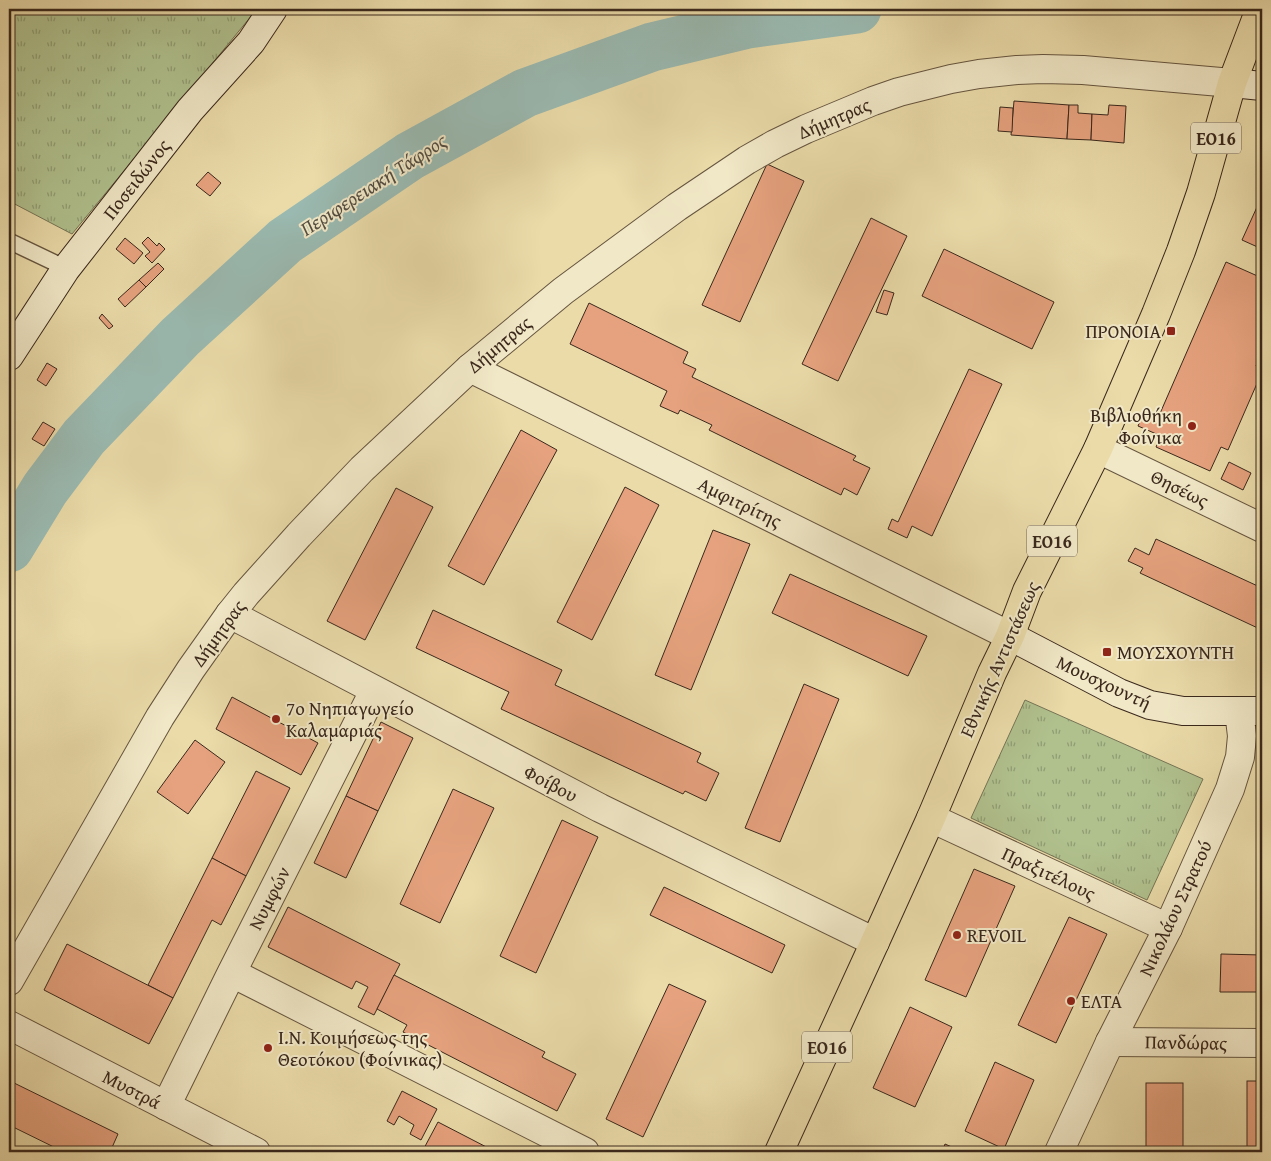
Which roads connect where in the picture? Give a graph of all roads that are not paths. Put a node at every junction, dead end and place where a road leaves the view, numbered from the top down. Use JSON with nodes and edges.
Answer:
{"nodes":[{"id":1,"x":273,"y":9,"type":"edge"},
{"id":2,"x":1260,"y":9,"type":"edge"},
{"id":3,"x":1232,"y":83,"type":"junction"},
{"id":4,"x":1262,"y":86,"type":"edge"},
{"id":5,"x":9,"y":241,"type":"edge"},
{"id":6,"x":65,"y":270,"type":"junction"},
{"id":7,"x":9,"y":356,"type":"edge"},
{"id":8,"x":470,"y":368,"type":"junction"},
{"id":9,"x":1098,"y":449,"type":"junction"},
{"id":10,"x":1262,"y":528,"type":"edge"},
{"id":11,"x":230,"y":614,"type":"junction"},
{"id":12,"x":1010,"y":636,"type":"junction"},
{"id":13,"x":374,"y":691,"type":"junction"},
{"id":14,"x":1250,"y":711,"type":"edge"},
{"id":15,"x":931,"y":818,"type":"junction"},
{"id":16,"x":1168,"y":928,"type":"junction"},
{"id":17,"x":876,"y":942,"type":"junction"},
{"id":18,"x":232,"y":973,"type":"junction"},
{"id":19,"x":9,"y":981,"type":"edge"},
{"id":20,"x":9,"y":1025,"type":"edge"},
{"id":21,"x":1110,"y":1042,"type":"junction"},
{"id":22,"x":1262,"y":1043,"type":"edge"},
{"id":23,"x":166,"y":1106,"type":"junction"},
{"id":24,"x":256,"y":1152,"type":"edge"},
{"id":25,"x":586,"y":1152,"type":"edge"},
{"id":26,"x":779,"y":1152,"type":"edge"},
{"id":27,"x":1059,"y":1152,"type":"edge"}],
"edges":[{"from":1,"to":6,"type":"street","name":"Ποσειδώνος"},
{"from":2,"to":3,"type":"main road","name":"Εθνικής Αντιστάσεως","number":"ΕΟ16"},
{"from":3,"to":4,"type":"street","name":"Δήμητρας"},
{"from":3,"to":8,"type":"street","name":"Δήμητρας"},
{"from":3,"to":9,"type":"main road","name":"Εθνικής Αντιστάσεως","number":"ΕΟ16"},
{"from":5,"to":6,"type":"lane"},
{"from":6,"to":7,"type":"street","name":"Ποσειδώνος"},
{"from":8,"to":11,"type":"street","name":"Δήμητρας"},
{"from":8,"to":12,"type":"street","name":"Αμφιτρίτης"},
{"from":9,"to":10,"type":"street","name":"Θησέως"},
{"from":9,"to":12,"type":"main road","name":"Εθνικής Αντιστάσεως","number":"ΕΟ16"},
{"from":11,"to":13,"type":"street","name":"Φοίβου"},
{"from":11,"to":19,"type":"street","name":"Δήμητρας"},
{"from":12,"to":14,"type":"street","name":"Μουσχουντή"},
{"from":12,"to":15,"type":"main road","name":"Εθνικής Αντιστάσεως","number":"ΕΟ16"},
{"from":13,"to":17,"type":"street","name":"Φοίβου"},
{"from":13,"to":18,"type":"street","name":"Νυμφών"},
{"from":14,"to":16,"type":"street","name":"Νικολάου Στρατού"},
{"from":15,"to":16,"type":"street","name":"Πραξιτέλους"},
{"from":15,"to":17,"type":"main road","name":"Εθνικής Αντιστάσεως","number":"ΕΟ16"},
{"from":16,"to":21,"type":"street","name":"Νικολάου Στρατού"},
{"from":17,"to":26,"type":"main road","name":"Εθνικής Αντιστάσεως","number":"ΕΟ16"},
{"from":18,"to":23,"type":"street","name":"Νυμφών"},
{"from":18,"to":25,"type":"street"},
{"from":20,"to":23,"type":"street","name":"Μυστρά"},
{"from":21,"to":22,"type":"street","name":"Πανδώρας"},
{"from":21,"to":27,"type":"street","name":"Νικολάου Στρατού"},
{"from":23,"to":24,"type":"street","name":"Μυστρά"}]}
